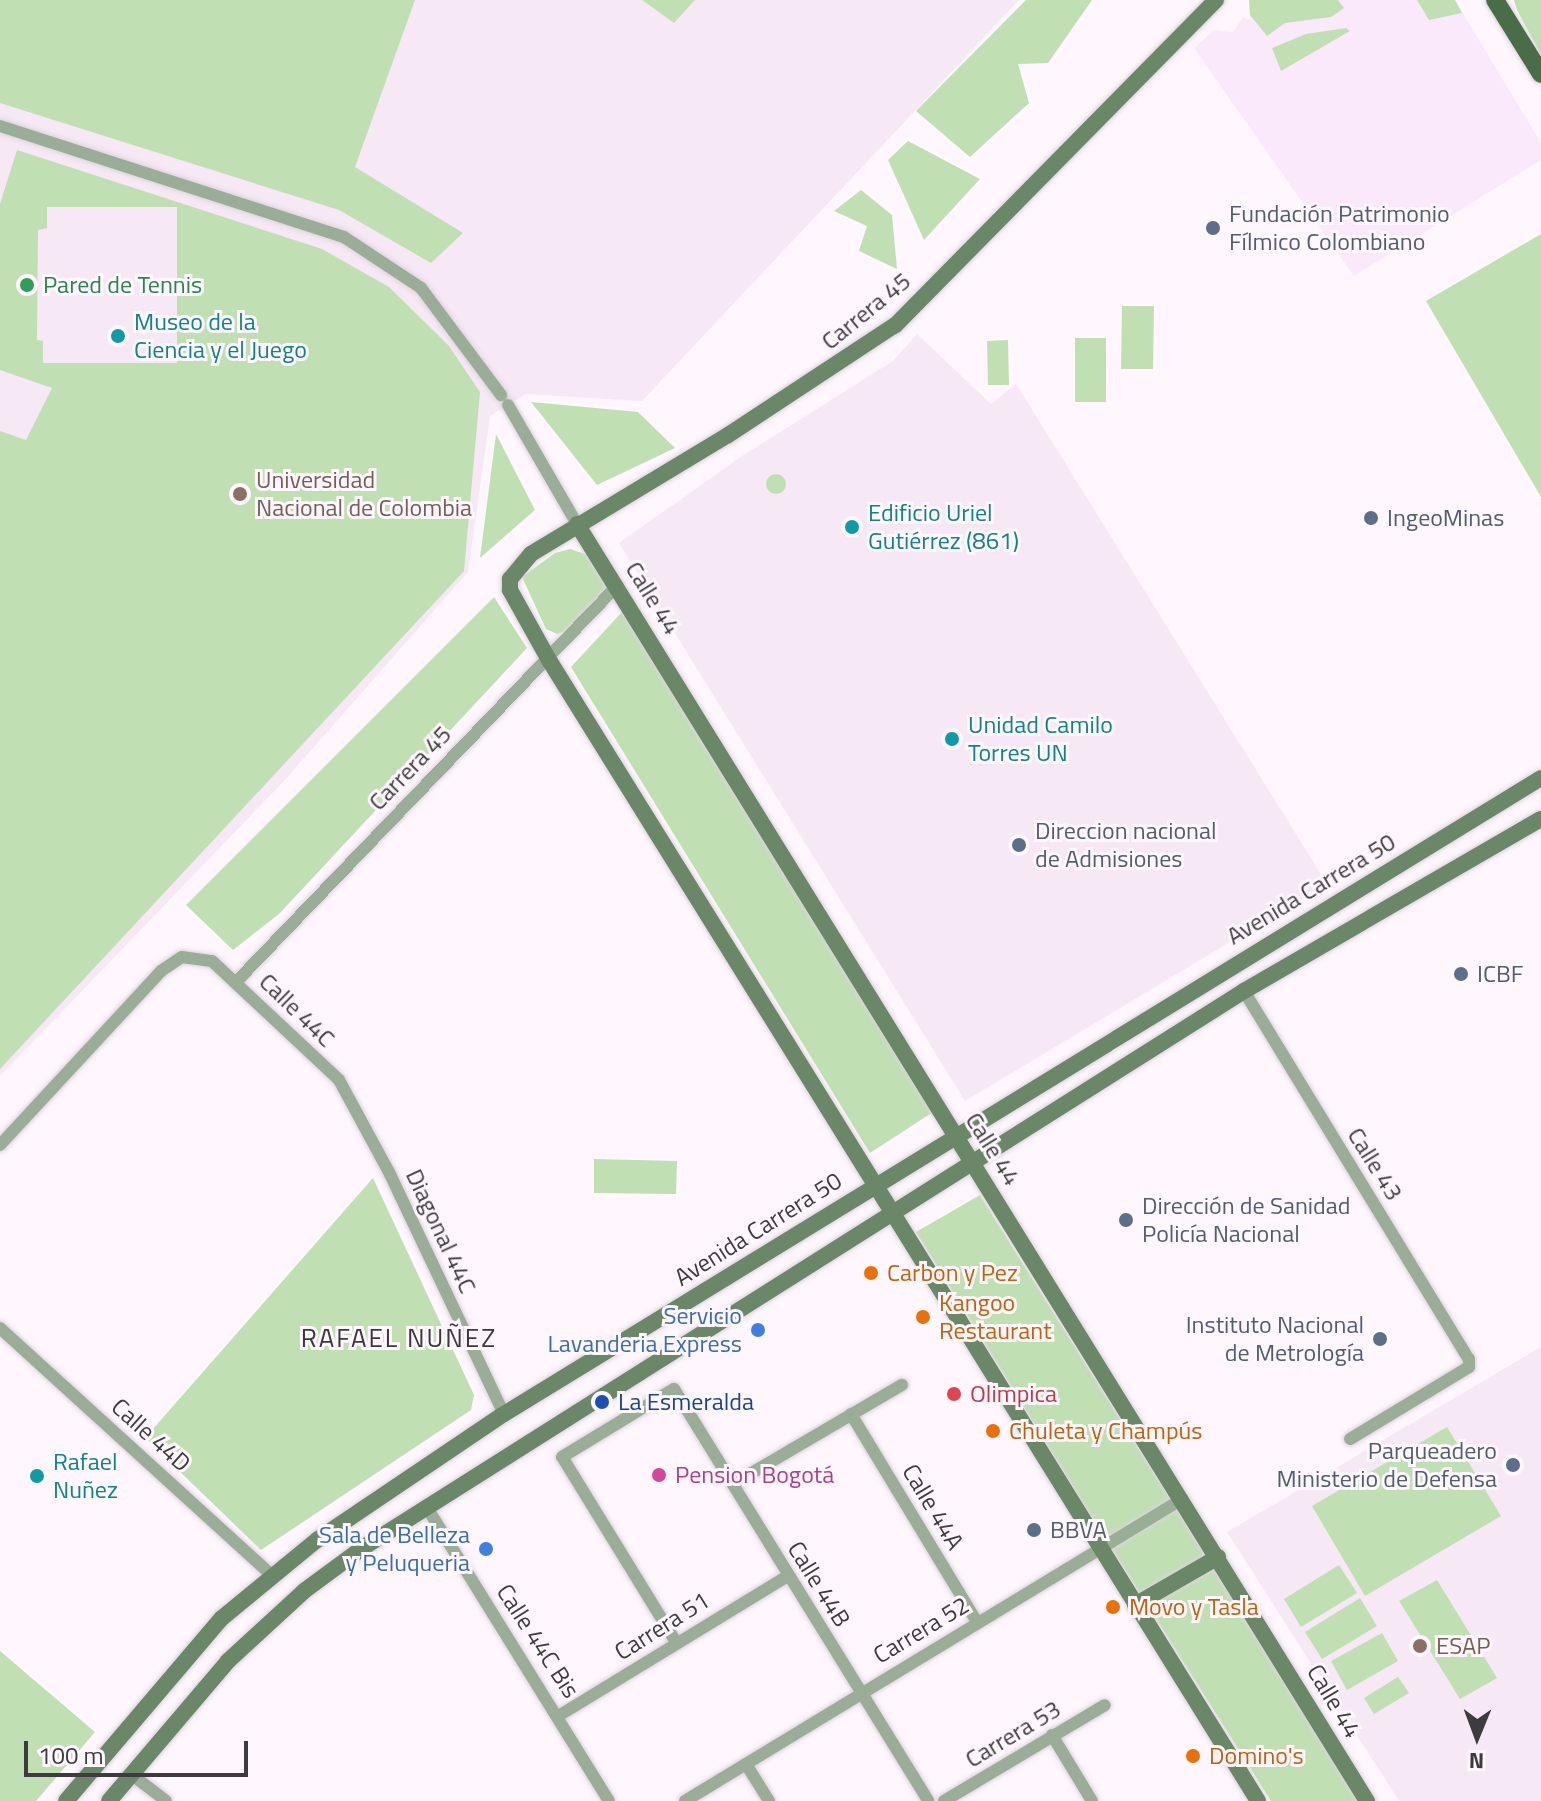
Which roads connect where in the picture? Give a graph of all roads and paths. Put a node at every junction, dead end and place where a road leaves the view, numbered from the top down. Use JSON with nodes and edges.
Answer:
{"nodes":[{"id":1,"x":1216,"y":0,"type":"edge"},
{"id":2,"x":1495,"y":0,"type":"edge"},
{"id":3,"x":1507,"y":0,"type":"edge"},
{"id":4,"x":1519,"y":38,"type":"junction"},
{"id":5,"x":1541,"y":74,"type":"edge"},
{"id":6,"x":0,"y":126,"type":"edge"},
{"id":7,"x":577,"y":524,"type":"junction"},
{"id":8,"x":617,"y":586,"type":"junction"},
{"id":9,"x":549,"y":660,"type":"junction"},
{"id":10,"x":1541,"y":778,"type":"edge"},
{"id":11,"x":1541,"y":819,"type":"edge"},
{"id":12,"x":236,"y":982,"type":"junction"},
{"id":13,"x":1244,"y":991,"type":"junction"},
{"id":14,"x":357,"y":1112,"type":"joint"},
{"id":15,"x":955,"y":1133,"type":"junction"},
{"id":16,"x":0,"y":1145,"type":"edge"},
{"id":17,"x":974,"y":1164,"type":"junction"},
{"id":18,"x":875,"y":1185,"type":"junction"},
{"id":19,"x":893,"y":1215,"type":"junction"},
{"id":20,"x":0,"y":1328,"type":"edge"},
{"id":21,"x":902,"y":1385,"type":"dead end"},
{"id":22,"x":504,"y":1414,"type":"junction"},
{"id":23,"x":851,"y":1414,"type":"junction"},
{"id":24,"x":1350,"y":1439,"type":"dead end"},
{"id":25,"x":733,"y":1484,"type":"junction"},
{"id":26,"x":1182,"y":1499,"type":"junction"},
{"id":27,"x":426,"y":1506,"type":"junction"},
{"id":28,"x":1099,"y":1547,"type":"junction"},
{"id":29,"x":1218,"y":1557,"type":"junction"},
{"id":30,"x":271,"y":1575,"type":"junction"},
{"id":31,"x":788,"y":1576,"type":"junction"},
{"id":32,"x":1135,"y":1605,"type":"junction"},
{"id":33,"x":977,"y":1622,"type":"junction"},
{"id":34,"x":676,"y":1642,"type":"junction"},
{"id":35,"x":861,"y":1692,"type":"junction"},
{"id":36,"x":1105,"y":1705,"type":"dead end"},
{"id":37,"x":560,"y":1715,"type":"junction"},
{"id":38,"x":1052,"y":1735,"type":"junction"},
{"id":39,"x":746,"y":1764,"type":"junction"},
{"id":40,"x":131,"y":1774,"type":"junction"},
{"id":41,"x":66,"y":1801,"type":"edge"},
{"id":42,"x":109,"y":1801,"type":"edge"},
{"id":43,"x":166,"y":1801,"type":"edge"},
{"id":44,"x":609,"y":1801,"type":"edge"},
{"id":45,"x":685,"y":1801,"type":"edge"},
{"id":46,"x":769,"y":1801,"type":"edge"},
{"id":47,"x":928,"y":1801,"type":"edge"},
{"id":48,"x":944,"y":1801,"type":"edge"},
{"id":49,"x":1092,"y":1801,"type":"edge"},
{"id":50,"x":1258,"y":1801,"type":"edge"},
{"id":51,"x":1367,"y":1801,"type":"edge"}],
"edges":[{"from":1,"to":7,"type":"street","name":"Carrera 45"},
{"from":2,"to":4,"type":"main road"},
{"from":3,"to":4,"type":"main road"},
{"from":4,"to":5,"type":"main road"},
{"from":6,"to":7,"type":"street"},
{"from":7,"to":8,"type":"street","name":"Calle 44"},
{"from":7,"to":9,"type":"street","name":"Carrera 45"},
{"from":8,"to":9,"type":"street","name":"Carrera 45"},
{"from":8,"to":15,"type":"street","name":"Calle 44"},
{"from":9,"to":12,"type":"street","name":"Carrera 45"},
{"from":9,"to":18,"type":"street"},
{"from":10,"to":15,"type":"street","name":"Avenida Carrera 50"},
{"from":11,"to":13,"type":"street"},
{"from":12,"to":14,"type":"street","name":"Calle 44C"},
{"from":12,"to":16,"type":"street","name":"Calle 44C"},
{"from":13,"to":17,"type":"street"},
{"from":13,"to":24,"type":"street","name":"Calle 43"},
{"from":14,"to":22,"type":"street","name":"Diagonal 44C"},
{"from":15,"to":17,"type":"street","name":"Calle 44"},
{"from":15,"to":18,"type":"street","name":"Avenida Carrera 50"},
{"from":17,"to":19,"type":"street"},
{"from":17,"to":26,"type":"street","name":"Calle 44"},
{"from":18,"to":19,"type":"street"},
{"from":18,"to":22,"type":"street","name":"Avenida Carrera 50"},
{"from":19,"to":27,"type":"street"},
{"from":19,"to":28,"type":"street"},
{"from":20,"to":30,"type":"street","name":"Calle 44D"},
{"from":21,"to":23,"type":"street"},
{"from":22,"to":30,"type":"street","name":"Avenida Carrera 50"},
{"from":23,"to":25,"type":"street"},
{"from":23,"to":33,"type":"street","name":"Calle 44A"},
{"from":25,"to":31,"type":"street","name":"Calle 44B"},
{"from":25,"to":34,"type":"street","name":"Calle 44B"},
{"from":26,"to":28,"type":"street","name":"Carrera 52"},
{"from":26,"to":29,"type":"street","name":"Calle 44"},
{"from":27,"to":37,"type":"street","name":"Calle 44C Bis"},
{"from":27,"to":40,"type":"street"},
{"from":28,"to":32,"type":"street"},
{"from":28,"to":33,"type":"street","name":"Carrera 52"},
{"from":29,"to":32,"type":"street"},
{"from":29,"to":51,"type":"street","name":"Calle 44"},
{"from":30,"to":41,"type":"street","name":"Avenida Carrera 50"},
{"from":31,"to":34,"type":"street","name":"Carrera 51"},
{"from":31,"to":35,"type":"street","name":"Calle 44B"},
{"from":32,"to":50,"type":"street"},
{"from":33,"to":35,"type":"street","name":"Carrera 52"},
{"from":34,"to":37,"type":"street","name":"Carrera 51"},
{"from":35,"to":39,"type":"street","name":"Carrera 52"},
{"from":35,"to":47,"type":"street","name":"Calle 44B"},
{"from":36,"to":38,"type":"street","name":"Carrera 53"},
{"from":37,"to":44,"type":"street","name":"Calle 44C Bis"},
{"from":38,"to":48,"type":"street","name":"Carrera 53"},
{"from":38,"to":49,"type":"street"},
{"from":39,"to":45,"type":"street","name":"Carrera 52"},
{"from":39,"to":46,"type":"street"},
{"from":40,"to":42,"type":"street"},
{"from":40,"to":43,"type":"street"}]}
